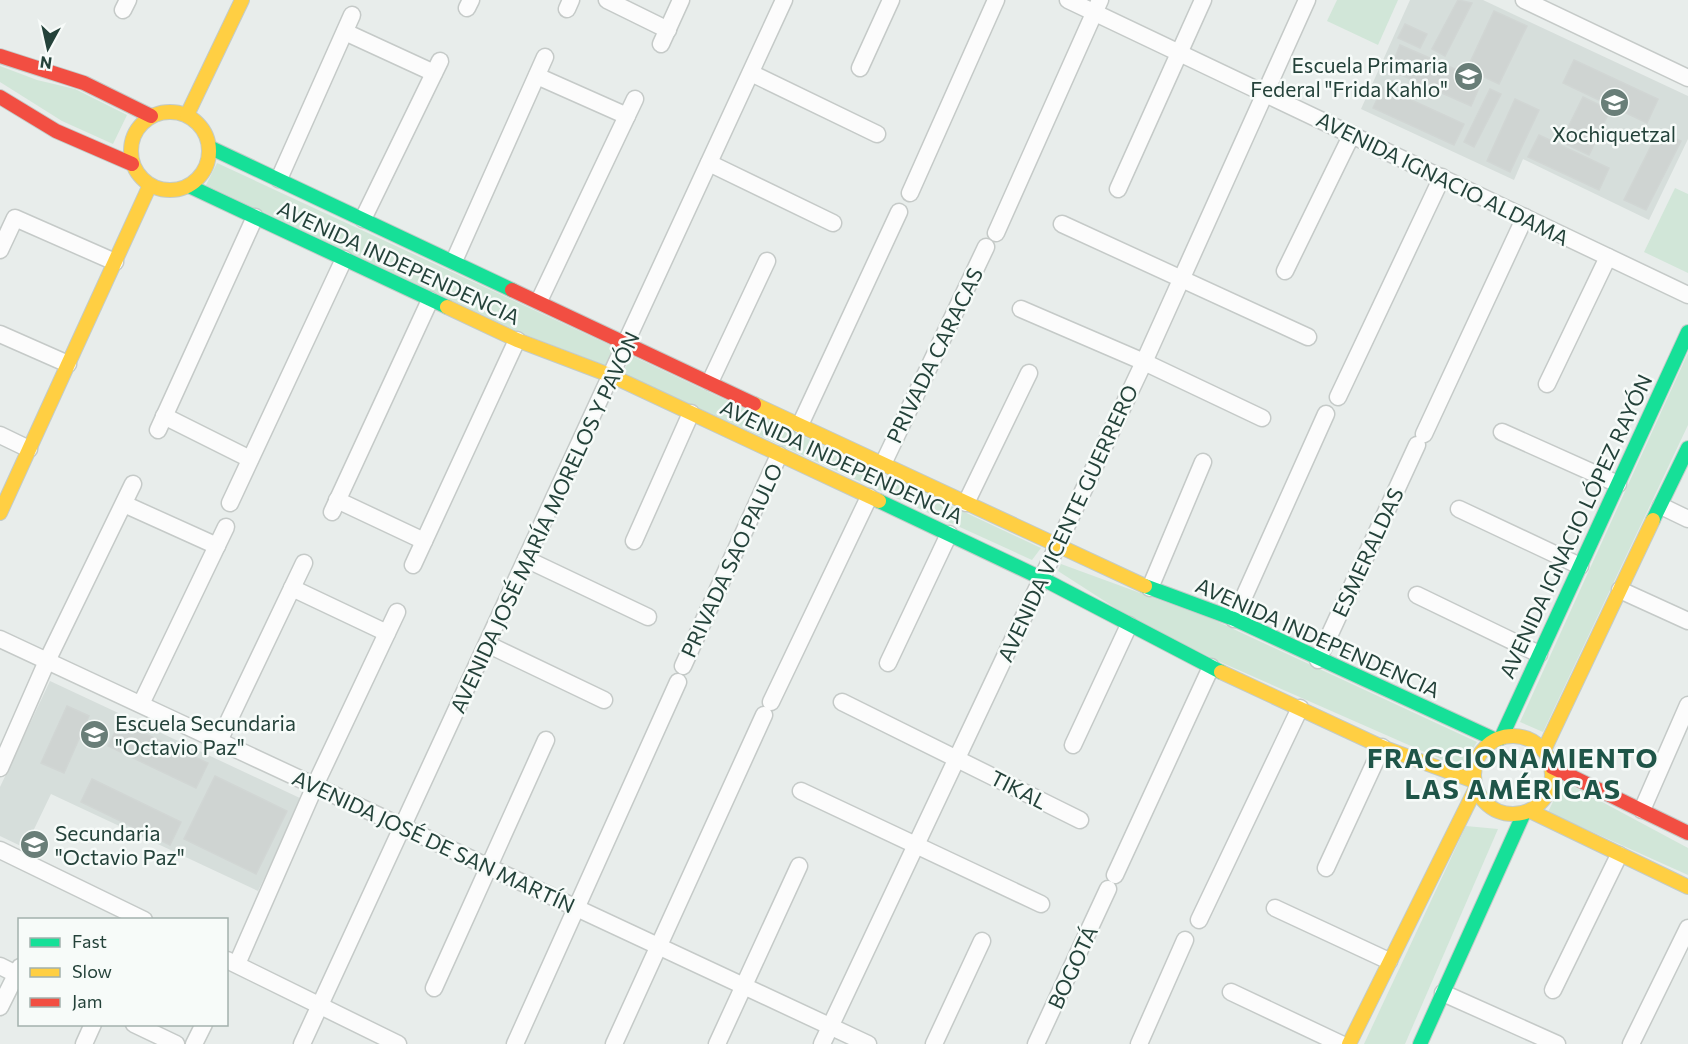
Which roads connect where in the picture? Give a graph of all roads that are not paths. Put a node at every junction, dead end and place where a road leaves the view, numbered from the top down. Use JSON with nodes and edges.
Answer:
{"nodes":[{"id":1,"x":242,"y":0,"type":"edge"},
{"id":2,"x":607,"y":0,"type":"edge"},
{"id":3,"x":681,"y":0,"type":"edge"},
{"id":4,"x":784,"y":0,"type":"edge"},
{"id":5,"x":891,"y":0,"type":"edge"},
{"id":6,"x":996,"y":0,"type":"edge"},
{"id":7,"x":1068,"y":0,"type":"edge"},
{"id":8,"x":1203,"y":0,"type":"edge"},
{"id":9,"x":1307,"y":0,"type":"edge"},
{"id":10,"x":1524,"y":0,"type":"edge"},
{"id":11,"x":1097,"y":6,"type":"edge"},
{"id":12,"x":352,"y":15,"type":"dead end"},
{"id":13,"x":345,"y":32,"type":"junction"},
{"id":14,"x":1178,"y":52,"type":"junction"},
{"id":15,"x":0,"y":56,"type":"edge"},
{"id":16,"x":545,"y":57,"type":"dead end"},
{"id":17,"x":860,"y":68,"type":"dead end"},
{"id":18,"x":751,"y":73,"type":"junction"},
{"id":19,"x":537,"y":76,"type":"junction"},
{"id":20,"x":1688,"y":78,"type":"edge"},
{"id":21,"x":1264,"y":92,"type":"junction"},
{"id":22,"x":0,"y":97,"type":"edge"},
{"id":23,"x":635,"y":99,"type":"dead end"},
{"id":24,"x":187,"y":115,"type":"junction"},
{"id":25,"x":151,"y":116,"type":"junction"},
{"id":26,"x":627,"y":116,"type":"junction"},
{"id":27,"x":877,"y":134,"type":"dead end"},
{"id":28,"x":1352,"y":134,"type":"junction"},
{"id":29,"x":209,"y":147,"type":"junction"},
{"id":30,"x":709,"y":163,"type":"junction"},
{"id":31,"x":132,"y":164,"type":"junction"},
{"id":32,"x":1442,"y":177,"type":"junction"},
{"id":33,"x":279,"y":179,"type":"junction"},
{"id":34,"x":150,"y":185,"type":"junction"},
{"id":35,"x":189,"y":186,"type":"junction"},
{"id":36,"x":1118,"y":189,"type":"dead end"},
{"id":37,"x":910,"y":193,"type":"dead end"},
{"id":38,"x":899,"y":212,"type":"dead end"},
{"id":39,"x":255,"y":217,"type":"junction"},
{"id":40,"x":1524,"y":217,"type":"junction"},
{"id":41,"x":363,"y":219,"type":"junction"},
{"id":42,"x":833,"y":224,"type":"dead end"},
{"id":43,"x":1062,"y":224,"type":"dead end"},
{"id":44,"x":996,"y":233,"type":"dead end"},
{"id":45,"x":986,"y":247,"type":"dead end"},
{"id":46,"x":0,"y":250,"type":"edge"},
{"id":47,"x":1608,"y":257,"type":"junction"},
{"id":48,"x":344,"y":259,"type":"junction"},
{"id":49,"x":454,"y":261,"type":"junction"},
{"id":50,"x":766,"y":261,"type":"dead end"},
{"id":51,"x":114,"y":262,"type":"junction"},
{"id":52,"x":1285,"y":271,"type":"dead end"},
{"id":53,"x":1181,"y":278,"type":"junction"},
{"id":54,"x":1688,"y":295,"type":"edge"},
{"id":55,"x":430,"y":300,"type":"junction"},
{"id":56,"x":539,"y":301,"type":"junction"},
{"id":57,"x":1021,"y":309,"type":"dead end"},
{"id":58,"x":1688,"y":332,"type":"edge"},
{"id":59,"x":0,"y":334,"type":"edge"},
{"id":60,"x":1308,"y":337,"type":"dead end"},
{"id":61,"x":517,"y":340,"type":"junction"},
{"id":62,"x":627,"y":342,"type":"junction"},
{"id":63,"x":1144,"y":362,"type":"junction"},
{"id":64,"x":68,"y":364,"type":"junction"},
{"id":65,"x":1029,"y":373,"type":"dead end"},
{"id":66,"x":612,"y":376,"type":"junction"},
{"id":67,"x":710,"y":382,"type":"junction"},
{"id":68,"x":1547,"y":384,"type":"dead end"},
{"id":69,"x":1338,"y":397,"type":"dead end"},
{"id":70,"x":691,"y":413,"type":"junction"},
{"id":71,"x":1326,"y":414,"type":"dead end"},
{"id":72,"x":1262,"y":418,"type":"dead end"},
{"id":73,"x":800,"y":425,"type":"junction"},
{"id":74,"x":1502,"y":432,"type":"dead end"},
{"id":75,"x":0,"y":435,"type":"edge"},
{"id":76,"x":1688,"y":448,"type":"edge"},
{"id":77,"x":29,"y":449,"type":"junction"},
{"id":78,"x":779,"y":454,"type":"junction"},
{"id":79,"x":250,"y":459,"type":"junction"},
{"id":80,"x":1203,"y":462,"type":"dead end"},
{"id":81,"x":883,"y":464,"type":"junction"},
{"id":82,"x":133,"y":484,"type":"dead end"},
{"id":83,"x":1618,"y":484,"type":"junction"},
{"id":84,"x":869,"y":497,"type":"junction"},
{"id":85,"x":230,"y":503,"type":"dead end"},
{"id":86,"x":966,"y":503,"type":"junction"},
{"id":87,"x":124,"y":504,"type":"junction"},
{"id":88,"x":1661,"y":506,"type":"junction"},
{"id":89,"x":1459,"y":509,"type":"dead end"},
{"id":90,"x":0,"y":513,"type":"edge"},
{"id":91,"x":1688,"y":519,"type":"edge"},
{"id":92,"x":226,"y":527,"type":"dead end"},
{"id":93,"x":949,"y":534,"type":"junction"},
{"id":94,"x":424,"y":541,"type":"junction"},
{"id":95,"x":634,"y":541,"type":"dead end"},
{"id":96,"x":217,"y":546,"type":"junction"},
{"id":97,"x":1057,"y":547,"type":"junction"},
{"id":98,"x":526,"y":560,"type":"junction"},
{"id":99,"x":304,"y":563,"type":"dead end"},
{"id":100,"x":412,"y":565,"type":"dead end"},
{"id":101,"x":1580,"y":566,"type":"junction"},
{"id":102,"x":1041,"y":578,"type":"junction"},
{"id":103,"x":292,"y":588,"type":"junction"},
{"id":104,"x":1150,"y":588,"type":"junction"},
{"id":105,"x":1620,"y":590,"type":"junction"},
{"id":106,"x":1417,"y":595,"type":"dead end"},
{"id":107,"x":397,"y":612,"type":"dead end"},
{"id":108,"x":648,"y":617,"type":"dead end"},
{"id":109,"x":1234,"y":619,"type":"junction"},
{"id":110,"x":1688,"y":621,"type":"edge"},
{"id":111,"x":1129,"y":625,"type":"junction"},
{"id":112,"x":387,"y":633,"type":"junction"},
{"id":113,"x":0,"y":639,"type":"edge"},
{"id":114,"x":487,"y":644,"type":"junction"},
{"id":115,"x":1539,"y":654,"type":"junction"},
{"id":116,"x":1317,"y":660,"type":"junction"},
{"id":117,"x":47,"y":661,"type":"junction"},
{"id":118,"x":888,"y":663,"type":"dead end"},
{"id":119,"x":1210,"y":667,"type":"junction"},
{"id":120,"x":604,"y":700,"type":"dead end"},
{"id":121,"x":842,"y":702,"type":"dead end"},
{"id":122,"x":141,"y":705,"type":"junction"},
{"id":123,"x":1688,"y":705,"type":"edge"},
{"id":124,"x":1300,"y":708,"type":"junction"},
{"id":125,"x":1498,"y":739,"type":"junction"},
{"id":126,"x":546,"y":740,"type":"dead end"},
{"id":127,"x":219,"y":741,"type":"junction"},
{"id":128,"x":1073,"y":745,"type":"dead end"},
{"id":129,"x":1382,"y":747,"type":"junction"},
{"id":130,"x":1544,"y":750,"type":"junction"},
{"id":131,"x":957,"y":758,"type":"junction"},
{"id":132,"x":1552,"y":766,"type":"junction"},
{"id":133,"x":0,"y":768,"type":"edge"},
{"id":134,"x":1475,"y":784,"type":"junction"},
{"id":135,"x":315,"y":786,"type":"junction"},
{"id":136,"x":801,"y":791,"type":"dead end"},
{"id":137,"x":1642,"y":810,"type":"junction"},
{"id":138,"x":1527,"y":812,"type":"junction"},
{"id":139,"x":1080,"y":820,"type":"dead end"},
{"id":140,"x":402,"y":827,"type":"junction"},
{"id":141,"x":1688,"y":833,"type":"edge"},
{"id":142,"x":915,"y":843,"type":"junction"},
{"id":143,"x":0,"y":850,"type":"edge"},
{"id":144,"x":1619,"y":855,"type":"junction"},
{"id":145,"x":799,"y":866,"type":"dead end"},
{"id":146,"x":489,"y":867,"type":"junction"},
{"id":147,"x":1326,"y":868,"type":"dead end"},
{"id":148,"x":1688,"y":887,"type":"edge"},
{"id":149,"x":1041,"y":904,"type":"dead end"},
{"id":150,"x":576,"y":908,"type":"junction"},
{"id":151,"x":1275,"y":908,"type":"dead end"},
{"id":152,"x":140,"y":918,"type":"edge"},
{"id":153,"x":1199,"y":920,"type":"dead end"},
{"id":154,"x":1688,"y":928,"type":"edge"},
{"id":155,"x":1185,"y":940,"type":"dead end"},
{"id":156,"x":982,"y":941,"type":"dead end"},
{"id":157,"x":658,"y":946,"type":"junction"},
{"id":158,"x":1389,"y":961,"type":"junction"},
{"id":159,"x":232,"y":962,"type":"edge"},
{"id":160,"x":0,"y":966,"type":"edge"},
{"id":161,"x":18,"y":970,"type":"edge"},
{"id":162,"x":744,"y":986,"type":"junction"},
{"id":163,"x":434,"y":988,"type":"dead end"},
{"id":164,"x":1553,"y":990,"type":"dead end"},
{"id":165,"x":1232,"y":992,"type":"dead end"},
{"id":166,"x":1443,"y":993,"type":"junction"},
{"id":167,"x":321,"y":1005,"type":"junction"},
{"id":168,"x":0,"y":1007,"type":"edge"},
{"id":169,"x":92,"y":1026,"type":"edge"},
{"id":170,"x":138,"y":1026,"type":"edge"},
{"id":171,"x":203,"y":1026,"type":"edge"},
{"id":172,"x":830,"y":1026,"type":"junction"},
{"id":173,"x":84,"y":1044,"type":"edge"},
{"id":174,"x":176,"y":1044,"type":"edge"},
{"id":175,"x":194,"y":1044,"type":"edge"},
{"id":176,"x":302,"y":1044,"type":"edge"},
{"id":177,"x":398,"y":1044,"type":"edge"},
{"id":178,"x":515,"y":1044,"type":"edge"},
{"id":179,"x":614,"y":1044,"type":"edge"},
{"id":180,"x":717,"y":1044,"type":"edge"},
{"id":181,"x":822,"y":1044,"type":"edge"},
{"id":182,"x":868,"y":1044,"type":"edge"},
{"id":183,"x":934,"y":1044,"type":"edge"},
{"id":184,"x":1036,"y":1044,"type":"edge"},
{"id":185,"x":1138,"y":1044,"type":"edge"},
{"id":186,"x":1341,"y":1044,"type":"edge"},
{"id":187,"x":1349,"y":1044,"type":"edge"},
{"id":188,"x":1420,"y":1044,"type":"edge"},
{"id":189,"x":1557,"y":1044,"type":"edge"},
{"id":190,"x":1631,"y":1044,"type":"edge"}],
"edges":[{"from":1,"to":24,"type":"main road"},
{"from":2,"to":3,"type":"street"},
{"from":4,"to":18,"type":"street","name":"AVENIDA JOSÉ MARÍA MORELOS Y PAVÓN"},
{"from":5,"to":17,"type":"street"},
{"from":6,"to":37,"type":"street"},
{"from":7,"to":11,"type":"street","name":"AVENIDA IGNACIO ALDAMA"},
{"from":8,"to":14,"type":"street"},
{"from":9,"to":21,"type":"street","name":"AVENIDA VICENTE GUERRERO"},
{"from":10,"to":20,"type":"street"},
{"from":11,"to":14,"type":"street","name":"AVENIDA IGNACIO ALDAMA"},
{"from":11,"to":44,"type":"street"},
{"from":12,"to":13,"type":"street"},
{"from":13,"to":33,"type":"street"},
{"from":13,"to":41,"type":"street"},
{"from":14,"to":21,"type":"street","name":"AVENIDA IGNACIO ALDAMA"},
{"from":14,"to":36,"type":"street"},
{"from":15,"to":25,"type":"main road"},
{"from":16,"to":19,"type":"street"},
{"from":18,"to":27,"type":"street"},
{"from":18,"to":30,"type":"street","name":"AVENIDA JOSÉ MARÍA MORELOS Y PAVÓN"},
{"from":19,"to":26,"type":"street"},
{"from":19,"to":49,"type":"street"},
{"from":21,"to":28,"type":"street","name":"AVENIDA IGNACIO ALDAMA"},
{"from":21,"to":53,"type":"street","name":"AVENIDA VICENTE GUERRERO"},
{"from":22,"to":31,"type":"main road"},
{"from":23,"to":26,"type":"street"},
{"from":24,"to":25,"type":"main road"},
{"from":24,"to":29,"type":"main road"},
{"from":25,"to":31,"type":"main road"},
{"from":26,"to":56,"type":"street"},
{"from":28,"to":32,"type":"street","name":"AVENIDA IGNACIO ALDAMA"},
{"from":28,"to":52,"type":"street"},
{"from":29,"to":33,"type":"main road","name":"AVENIDA INDEPENDENCIA"},
{"from":29,"to":35,"type":"main road"},
{"from":30,"to":42,"type":"street"},
{"from":30,"to":62,"type":"street","name":"AVENIDA JOSÉ MARÍA MORELOS Y PAVÓN"},
{"from":31,"to":34,"type":"main road"},
{"from":32,"to":40,"type":"street","name":"AVENIDA IGNACIO ALDAMA"},
{"from":32,"to":69,"type":"street"},
{"from":33,"to":41,"type":"main road","name":"AVENIDA INDEPENDENCIA"},
{"from":34,"to":35,"type":"main road"},
{"from":34,"to":51,"type":"main road"},
{"from":35,"to":39,"type":"main road","name":"AVENIDA INDEPENDENCIA"},
{"from":38,"to":73,"type":"street"},
{"from":39,"to":48,"type":"main road","name":"AVENIDA INDEPENDENCIA"},
{"from":39,"to":79,"type":"street"},
{"from":40,"to":47,"type":"street","name":"AVENIDA IGNACIO ALDAMA"},
{"from":40,"to":116,"type":"street","name":"ESMERALDAS"},
{"from":41,"to":49,"type":"main road","name":"AVENIDA INDEPENDENCIA"},
{"from":43,"to":53,"type":"street"},
{"from":45,"to":81,"type":"street","name":"PRIVADA CARACAS"},
{"from":46,"to":51,"type":"street"},
{"from":47,"to":54,"type":"street","name":"AVENIDA IGNACIO ALDAMA"},
{"from":47,"to":68,"type":"street"},
{"from":48,"to":55,"type":"main road","name":"AVENIDA INDEPENDENCIA"},
{"from":48,"to":79,"type":"street"},
{"from":49,"to":56,"type":"main road","name":"AVENIDA INDEPENDENCIA"},
{"from":50,"to":67,"type":"street"},
{"from":51,"to":64,"type":"main road"},
{"from":53,"to":60,"type":"street"},
{"from":53,"to":63,"type":"street","name":"AVENIDA VICENTE GUERRERO"},
{"from":55,"to":61,"type":"main road","name":"AVENIDA INDEPENDENCIA"},
{"from":55,"to":94,"type":"street"},
{"from":56,"to":62,"type":"main road","name":"AVENIDA INDEPENDENCIA"},
{"from":57,"to":63,"type":"street"},
{"from":58,"to":83,"type":"main road","name":"AVENIDA IGNACIO LÓPEZ RAYÓN"},
{"from":59,"to":64,"type":"street"},
{"from":61,"to":66,"type":"main road","name":"AVENIDA INDEPENDENCIA"},
{"from":61,"to":94,"type":"street"},
{"from":62,"to":66,"type":"street","name":"AVENIDA JOSÉ MARÍA MORELOS Y PAVÓN"},
{"from":62,"to":67,"type":"main road","name":"AVENIDA INDEPENDENCIA"},
{"from":63,"to":72,"type":"street"},
{"from":63,"to":97,"type":"street","name":"AVENIDA VICENTE GUERRERO"},
{"from":64,"to":77,"type":"main road"},
{"from":65,"to":86,"type":"street"},
{"from":66,"to":70,"type":"main road","name":"AVENIDA INDEPENDENCIA"},
{"from":66,"to":98,"type":"street","name":"AVENIDA JOSÉ MARÍA MORELOS Y PAVÓN"},
{"from":67,"to":73,"type":"main road","name":"AVENIDA INDEPENDENCIA"},
{"from":70,"to":78,"type":"main road","name":"AVENIDA INDEPENDENCIA"},
{"from":70,"to":95,"type":"street"},
{"from":71,"to":109,"type":"street"},
{"from":73,"to":81,"type":"main road","name":"AVENIDA INDEPENDENCIA"},
{"from":74,"to":83,"type":"street"},
{"from":75,"to":77,"type":"street"},
{"from":76,"to":88,"type":"main road"},
{"from":77,"to":90,"type":"main road"},
{"from":78,"to":84,"type":"main road","name":"AVENIDA INDEPENDENCIA"},
{"from":78,"to":150,"type":"street","name":"PRIVADA SAO PAULO"},
{"from":79,"to":85,"type":"street"},
{"from":80,"to":104,"type":"street"},
{"from":81,"to":86,"type":"main road","name":"AVENIDA INDEPENDENCIA"},
{"from":82,"to":87,"type":"street"},
{"from":83,"to":101,"type":"main road","name":"AVENIDA IGNACIO LÓPEZ RAYÓN"},
{"from":84,"to":93,"type":"main road","name":"AVENIDA INDEPENDENCIA"},
{"from":84,"to":157,"type":"street"},
{"from":86,"to":97,"type":"main road","name":"AVENIDA INDEPENDENCIA"},
{"from":87,"to":96,"type":"street"},
{"from":87,"to":117,"type":"street"},
{"from":88,"to":91,"type":"street"},
{"from":88,"to":105,"type":"main road"},
{"from":89,"to":101,"type":"street"},
{"from":92,"to":96,"type":"street"},
{"from":93,"to":102,"type":"main road","name":"AVENIDA INDEPENDENCIA"},
{"from":93,"to":118,"type":"street"},
{"from":94,"to":100,"type":"street"},
{"from":96,"to":122,"type":"street"},
{"from":97,"to":102,"type":"street","name":"AVENIDA VICENTE GUERRERO"},
{"from":97,"to":104,"type":"main road","name":"AVENIDA INDEPENDENCIA"},
{"from":98,"to":108,"type":"street"},
{"from":98,"to":114,"type":"street","name":"AVENIDA JOSÉ MARÍA MORELOS Y PAVÓN"},
{"from":99,"to":103,"type":"street"},
{"from":101,"to":115,"type":"main road","name":"AVENIDA IGNACIO LÓPEZ RAYÓN"},
{"from":102,"to":111,"type":"main road","name":"AVENIDA INDEPENDENCIA"},
{"from":102,"to":131,"type":"street","name":"AVENIDA VICENTE GUERRERO"},
{"from":103,"to":112,"type":"street"},
{"from":103,"to":127,"type":"street"},
{"from":104,"to":109,"type":"main road","name":"AVENIDA INDEPENDENCIA"},
{"from":105,"to":110,"type":"street"},
{"from":105,"to":130,"type":"main road"},
{"from":106,"to":115,"type":"street"},
{"from":107,"to":112,"type":"street"},
{"from":109,"to":116,"type":"main road","name":"AVENIDA INDEPENDENCIA"},
{"from":111,"to":119,"type":"main road","name":"AVENIDA INDEPENDENCIA"},
{"from":111,"to":128,"type":"street"},
{"from":112,"to":135,"type":"street"},
{"from":113,"to":117,"type":"street","name":"AVENIDA JOSÉ DE SAN MARTÍN"},
{"from":114,"to":120,"type":"street"},
{"from":114,"to":140,"type":"street","name":"AVENIDA JOSÉ MARÍA MORELOS Y PAVÓN"},
{"from":115,"to":125,"type":"main road","name":"AVENIDA IGNACIO LÓPEZ RAYÓN"},
{"from":116,"to":125,"type":"main road","name":"AVENIDA INDEPENDENCIA"},
{"from":117,"to":122,"type":"street","name":"AVENIDA JOSÉ DE SAN MARTÍN"},
{"from":117,"to":133,"type":"street"},
{"from":119,"to":124,"type":"main road","name":"AVENIDA INDEPENDENCIA"},
{"from":119,"to":184,"type":"street","name":"BOGOTÁ"},
{"from":121,"to":131,"type":"street","name":"TIKAL"},
{"from":122,"to":127,"type":"street","name":"AVENIDA JOSÉ DE SAN MARTÍN"},
{"from":123,"to":137,"type":"street"},
{"from":124,"to":129,"type":"main road","name":"AVENIDA INDEPENDENCIA"},
{"from":124,"to":153,"type":"street"},
{"from":125,"to":130,"type":"main road"},
{"from":125,"to":134,"type":"main road"},
{"from":126,"to":146,"type":"street"},
{"from":127,"to":135,"type":"street","name":"AVENIDA JOSÉ DE SAN MARTÍN"},
{"from":129,"to":134,"type":"main road","name":"AVENIDA INDEPENDENCIA"},
{"from":129,"to":147,"type":"street"},
{"from":130,"to":132,"type":"main road"},
{"from":131,"to":139,"type":"street","name":"TIKAL"},
{"from":131,"to":142,"type":"street","name":"AVENIDA VICENTE GUERRERO"},
{"from":132,"to":137,"type":"main road"},
{"from":132,"to":138,"type":"main road"},
{"from":134,"to":138,"type":"main road"},
{"from":134,"to":158,"type":"main road"},
{"from":135,"to":140,"type":"street","name":"AVENIDA JOSÉ DE SAN MARTÍN"},
{"from":135,"to":159,"type":"street"},
{"from":136,"to":142,"type":"street"},
{"from":137,"to":141,"type":"main road"},
{"from":138,"to":144,"type":"main road"},
{"from":138,"to":166,"type":"main road"},
{"from":140,"to":146,"type":"street","name":"AVENIDA JOSÉ DE SAN MARTÍN"},
{"from":140,"to":167,"type":"street","name":"AVENIDA JOSÉ MARÍA MORELOS Y PAVÓN"},
{"from":142,"to":149,"type":"street"},
{"from":142,"to":172,"type":"street","name":"AVENIDA VICENTE GUERRERO"},
{"from":143,"to":152,"type":"street"},
{"from":144,"to":148,"type":"main road"},
{"from":144,"to":164,"type":"street"},
{"from":145,"to":162,"type":"street"},
{"from":146,"to":150,"type":"street","name":"AVENIDA JOSÉ DE SAN MARTÍN"},
{"from":146,"to":163,"type":"street"},
{"from":150,"to":157,"type":"street","name":"AVENIDA JOSÉ DE SAN MARTÍN"},
{"from":150,"to":178,"type":"street","name":"PRIVADA SAO PAULO"},
{"from":151,"to":158,"type":"street"},
{"from":154,"to":190,"type":"street"},
{"from":155,"to":185,"type":"street"},
{"from":156,"to":183,"type":"street"},
{"from":157,"to":162,"type":"street","name":"AVENIDA JOSÉ DE SAN MARTÍN"},
{"from":157,"to":179,"type":"street"},
{"from":158,"to":187,"type":"main road"},
{"from":159,"to":167,"type":"street"},
{"from":160,"to":161,"type":"street"},
{"from":161,"to":168,"type":"street"},
{"from":162,"to":172,"type":"street","name":"AVENIDA JOSÉ DE SAN MARTÍN"},
{"from":162,"to":180,"type":"street"},
{"from":165,"to":186,"type":"street"},
{"from":166,"to":188,"type":"main road"},
{"from":166,"to":189,"type":"street"},
{"from":167,"to":176,"type":"street","name":"AVENIDA JOSÉ MARÍA MORELOS Y PAVÓN"},
{"from":167,"to":177,"type":"street"},
{"from":169,"to":173,"type":"street"},
{"from":170,"to":174,"type":"street"},
{"from":171,"to":175,"type":"street"},
{"from":172,"to":181,"type":"street","name":"AVENIDA VICENTE GUERRERO"},
{"from":172,"to":182,"type":"street","name":"AVENIDA JOSÉ DE SAN MARTÍN"}]}
